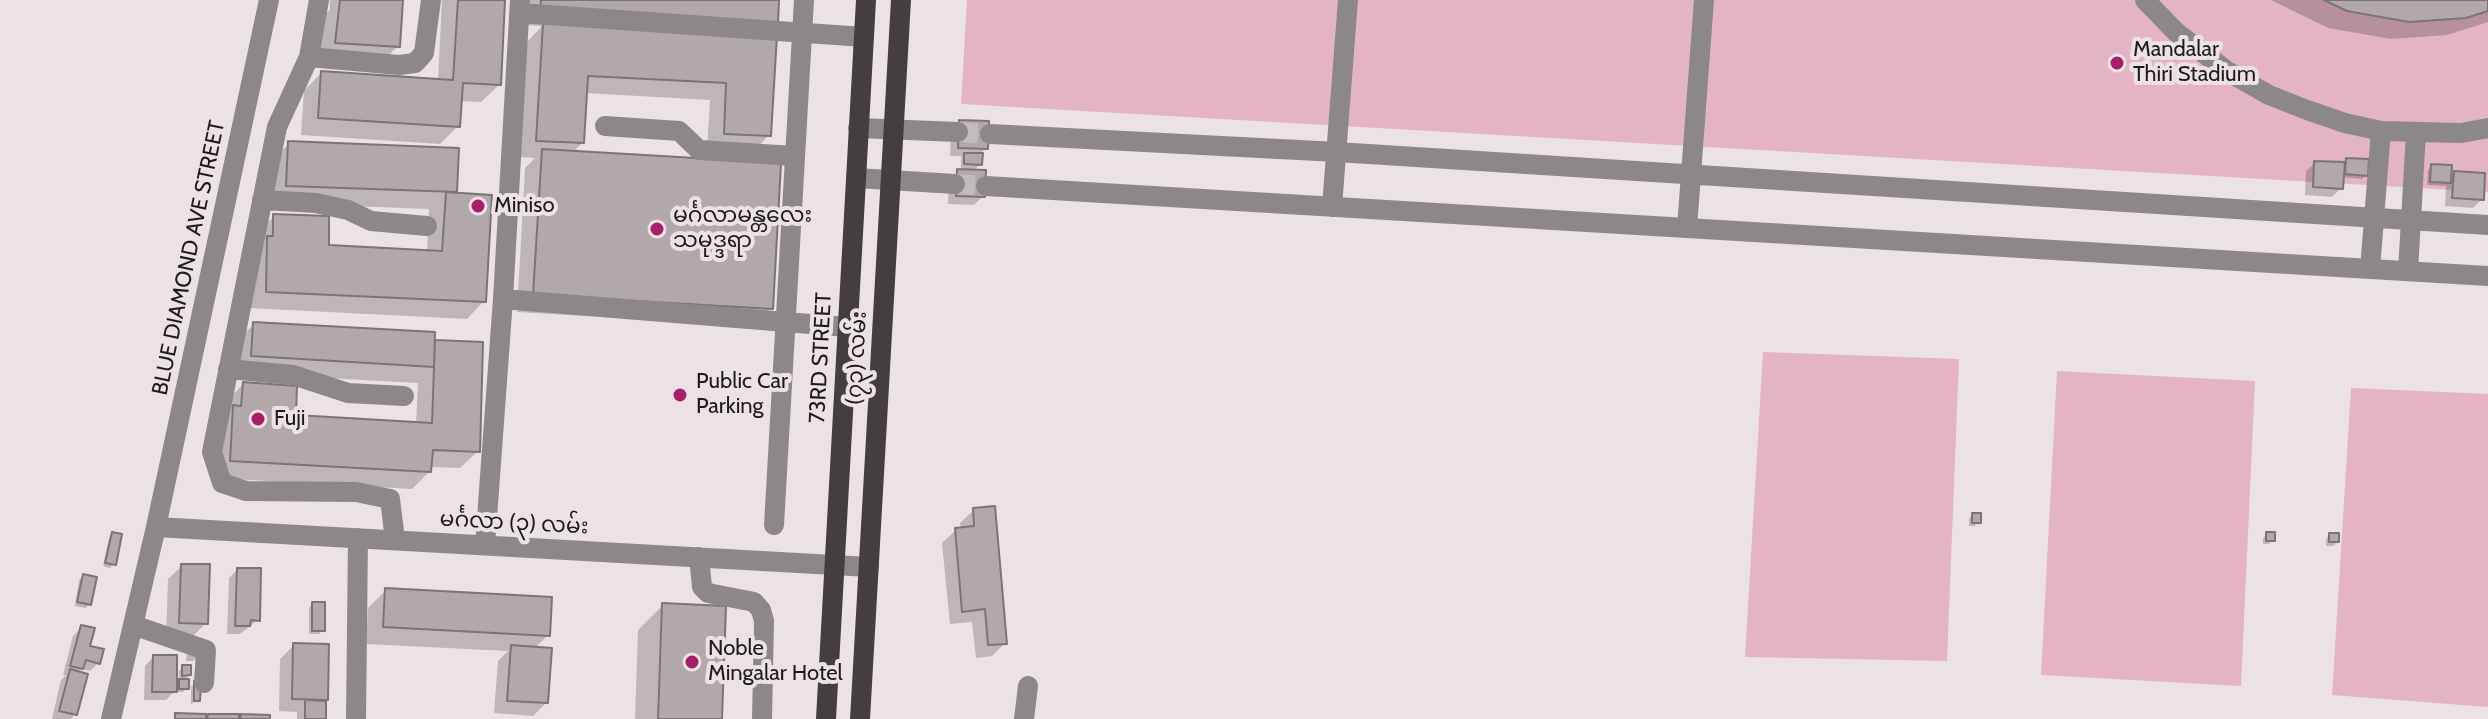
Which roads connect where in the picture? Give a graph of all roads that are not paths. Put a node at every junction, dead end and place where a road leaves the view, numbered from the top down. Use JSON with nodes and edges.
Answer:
{"nodes":[{"id":1,"x":269,"y":0,"type":"edge"},
{"id":2,"x":319,"y":0,"type":"edge"},
{"id":3,"x":431,"y":0,"type":"edge"},
{"id":4,"x":804,"y":0,"type":"edge"},
{"id":5,"x":866,"y":0,"type":"edge"},
{"id":6,"x":901,"y":0,"type":"edge"},
{"id":7,"x":1348,"y":0,"type":"edge"},
{"id":8,"x":1704,"y":0,"type":"edge"},
{"id":9,"x":2145,"y":0,"type":"edge"},
{"id":10,"x":520,"y":6,"type":"edge"},
{"id":11,"x":801,"y":32,"type":"junction"},
{"id":12,"x":864,"y":37,"type":"junction"},
{"id":13,"x":309,"y":57,"type":"junction"},
{"id":14,"x":242,"y":126,"type":"junction"},
{"id":15,"x":605,"y":126,"type":"dead end"},
{"id":16,"x":277,"y":127,"type":"junction"},
{"id":17,"x":858,"y":128,"type":"junction"},
{"id":18,"x":2488,"y":128,"type":"edge"},
{"id":19,"x":894,"y":129,"type":"junction"},
{"id":20,"x":2381,"y":131,"type":"junction"},
{"id":21,"x":958,"y":132,"type":"tunnel mouth"},
{"id":22,"x":2416,"y":133,"type":"junction"},
{"id":23,"x":990,"y":134,"type":"tunnel mouth"},
{"id":24,"x":1337,"y":152,"type":"junction"},
{"id":25,"x":794,"y":156,"type":"junction"},
{"id":26,"x":1691,"y":175,"type":"junction"},
{"id":27,"x":856,"y":178,"type":"junction"},
{"id":28,"x":891,"y":180,"type":"junction"},
{"id":29,"x":955,"y":184,"type":"tunnel mouth"},
{"id":30,"x":986,"y":186,"type":"tunnel mouth"},
{"id":31,"x":262,"y":200,"type":"junction"},
{"id":32,"x":1332,"y":207,"type":"junction"},
{"id":33,"x":2376,"y":220,"type":"junction"},
{"id":34,"x":2412,"y":221,"type":"junction"},
{"id":35,"x":2488,"y":225,"type":"edge"},
{"id":36,"x":427,"y":226,"type":"dead end"},
{"id":37,"x":1687,"y":228,"type":"junction"},
{"id":38,"x":2370,"y":269,"type":"junction"},
{"id":39,"x":2408,"y":271,"type":"junction"},
{"id":40,"x":2488,"y":276,"type":"edge"},
{"id":41,"x":206,"y":295,"type":"junction"},
{"id":42,"x":503,"y":299,"type":"junction"},
{"id":43,"x":241,"y":300,"type":"junction"},
{"id":44,"x":784,"y":322,"type":"junction"},
{"id":45,"x":847,"y":327,"type":"junction"},
{"id":46,"x":228,"y":369,"type":"junction"},
{"id":47,"x":404,"y":396,"type":"dead end"},
{"id":48,"x":774,"y":525,"type":"dead end"},
{"id":49,"x":156,"y":527,"type":"junction"},
{"id":50,"x":358,"y":538,"type":"junction"},
{"id":51,"x":395,"y":540,"type":"junction"},
{"id":52,"x":485,"y":545,"type":"junction"},
{"id":53,"x":699,"y":557,"type":"junction"},
{"id":54,"x":833,"y":565,"type":"junction"},
{"id":55,"x":869,"y":567,"type":"junction"},
{"id":56,"x":133,"y":625,"type":"junction"},
{"id":57,"x":204,"y":683,"type":"dead end"},
{"id":58,"x":1028,"y":686,"type":"dead end"},
{"id":59,"x":111,"y":719,"type":"edge"},
{"id":60,"x":356,"y":719,"type":"edge"},
{"id":61,"x":762,"y":719,"type":"edge"},
{"id":62,"x":826,"y":719,"type":"edge"},
{"id":63,"x":860,"y":719,"type":"edge"},
{"id":64,"x":1024,"y":719,"type":"edge"}],
"edges":[{"from":1,"to":14,"type":"street","name":"BLUE DIAMOND AVE STREET"},
{"from":2,"to":13,"type":"street"},
{"from":3,"to":13,"type":"street"},
{"from":4,"to":11,"type":"street"},
{"from":5,"to":12,"type":"main road","name":"73RD STREET"},
{"from":6,"to":19,"type":"main road","name":"(၇၃) လမ်း"},
{"from":7,"to":24,"type":"street"},
{"from":8,"to":26,"type":"street"},
{"from":9,"to":20,"type":"street"},
{"from":10,"to":11,"type":"street"},
{"from":10,"to":42,"type":"street"},
{"from":11,"to":12,"type":"street"},
{"from":11,"to":25,"type":"street"},
{"from":12,"to":17,"type":"main road","name":"73RD STREET"},
{"from":13,"to":16,"type":"street"},
{"from":14,"to":16,"type":"street"},
{"from":14,"to":41,"type":"street","name":"BLUE DIAMOND AVE STREET"},
{"from":15,"to":25,"type":"street"},
{"from":16,"to":31,"type":"street"},
{"from":17,"to":19,"type":"street"},
{"from":17,"to":27,"type":"main road","name":"73RD STREET"},
{"from":18,"to":22,"type":"street"},
{"from":19,"to":21,"type":"street"},
{"from":19,"to":28,"type":"main road","name":"(၇၃) လမ်း"},
{"from":20,"to":22,"type":"street"},
{"from":20,"to":33,"type":"street"},
{"from":22,"to":34,"type":"street"},
{"from":23,"to":24,"type":"street"},
{"from":24,"to":26,"type":"street"},
{"from":24,"to":32,"type":"street"},
{"from":25,"to":44,"type":"street"},
{"from":26,"to":33,"type":"street"},
{"from":26,"to":37,"type":"street"},
{"from":27,"to":28,"type":"street"},
{"from":27,"to":45,"type":"main road","name":"73RD STREET"},
{"from":28,"to":29,"type":"street"},
{"from":28,"to":55,"type":"main road","name":"(၇၃) လမ်း"},
{"from":30,"to":32,"type":"street"},
{"from":31,"to":36,"type":"street"},
{"from":31,"to":43,"type":"street"},
{"from":32,"to":37,"type":"street"},
{"from":33,"to":34,"type":"street"},
{"from":33,"to":38,"type":"street"},
{"from":34,"to":35,"type":"street"},
{"from":34,"to":39,"type":"street"},
{"from":37,"to":38,"type":"street"},
{"from":38,"to":39,"type":"street"},
{"from":39,"to":40,"type":"street"},
{"from":41,"to":43,"type":"street"},
{"from":41,"to":49,"type":"street","name":"BLUE DIAMOND AVE STREET"},
{"from":42,"to":44,"type":"street"},
{"from":42,"to":52,"type":"street"},
{"from":43,"to":46,"type":"street"},
{"from":44,"to":45,"type":"street"},
{"from":44,"to":48,"type":"street"},
{"from":45,"to":54,"type":"main road","name":"73RD STREET"},
{"from":46,"to":47,"type":"street"},
{"from":46,"to":51,"type":"street"},
{"from":49,"to":50,"type":"street","name":"မင်္ဂလာ (၃) လမ်း"},
{"from":49,"to":56,"type":"street","name":"BLUE DIAMOND AVE STREET"},
{"from":50,"to":51,"type":"street","name":"မင်္ဂလာ (၃) လမ်း"},
{"from":50,"to":60,"type":"street"},
{"from":51,"to":52,"type":"street","name":"မင်္ဂလာ (၃) လမ်း"},
{"from":52,"to":53,"type":"street","name":"မင်္ဂလာ (၃) လမ်း"},
{"from":53,"to":54,"type":"street","name":"မင်္ဂလာ (၃) လမ်း"},
{"from":53,"to":61,"type":"street"},
{"from":54,"to":55,"type":"street","name":"မင်္ဂလာ (၃) လမ်း"},
{"from":54,"to":62,"type":"main road","name":"73RD STREET"},
{"from":55,"to":63,"type":"main road","name":"(၇၃) လမ်း"},
{"from":56,"to":57,"type":"street"},
{"from":56,"to":59,"type":"street","name":"BLUE DIAMOND AVE STREET"},
{"from":58,"to":64,"type":"street"}]}
